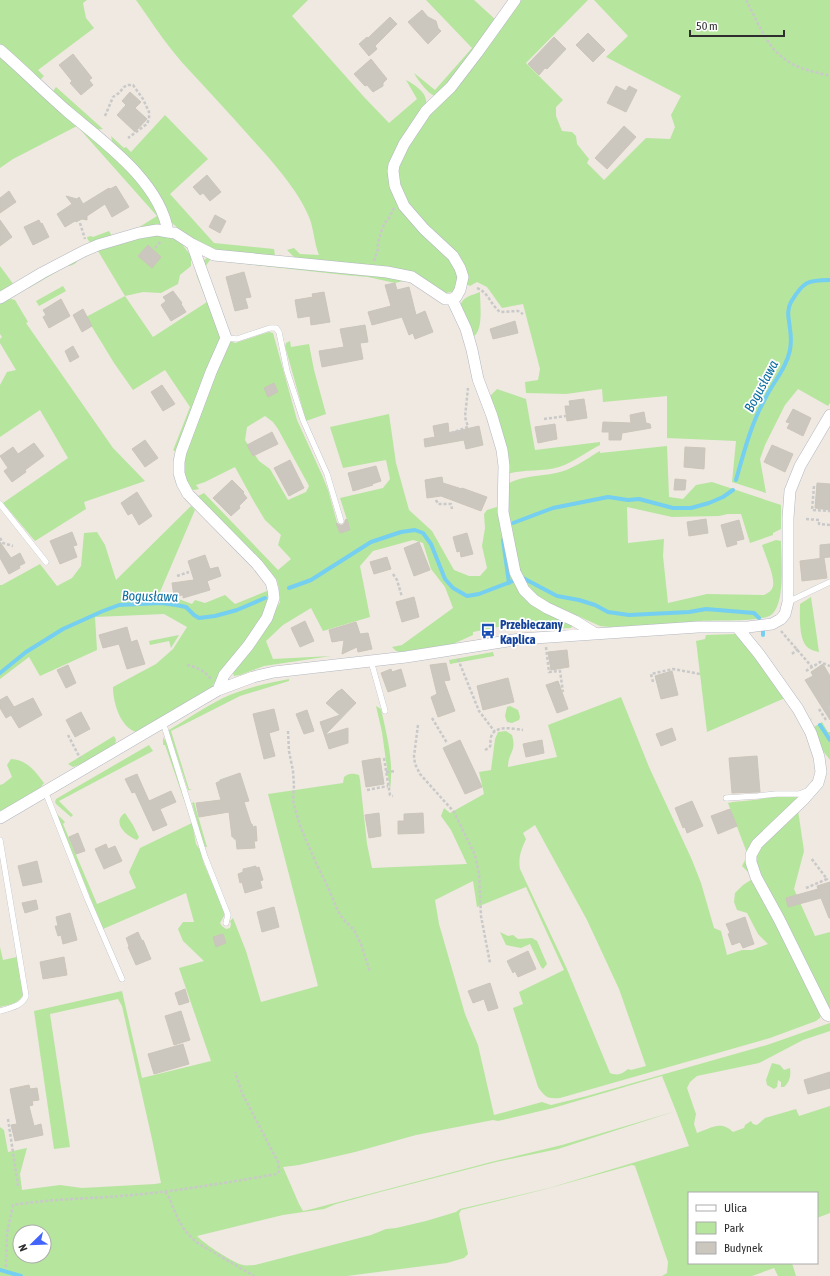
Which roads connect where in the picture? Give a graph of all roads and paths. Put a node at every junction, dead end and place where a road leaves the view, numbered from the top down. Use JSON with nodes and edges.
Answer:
{"nodes":[{"id":1,"x":515,"y":0,"type":"edge"},
{"id":2,"x":746,"y":0,"type":"edge"},
{"id":3,"x":0,"y":50,"type":"edge"},
{"id":4,"x":830,"y":76,"type":"edge"},
{"id":5,"x":105,"y":116,"type":"dead end"},
{"id":6,"x":128,"y":138,"type":"dead end"},
{"id":7,"x":401,"y":202,"type":"junction"},
{"id":8,"x":80,"y":222,"type":"dead end"},
{"id":9,"x":168,"y":232,"type":"junction"},
{"id":10,"x":86,"y":241,"type":"dead end"},
{"id":11,"x":161,"y":241,"type":"dead end"},
{"id":12,"x":192,"y":244,"type":"junction"},
{"id":13,"x":155,"y":248,"type":"dead end"},
{"id":14,"x":365,"y":269,"type":"junction"},
{"id":15,"x":477,"y":288,"type":"dead end"},
{"id":16,"x":0,"y":298,"type":"edge"},
{"id":17,"x":452,"y":299,"type":"junction"},
{"id":18,"x":523,"y":314,"type":"dead end"},
{"id":19,"x":226,"y":338,"type":"junction"},
{"id":20,"x":468,"y":388,"type":"dead end"},
{"id":21,"x":830,"y":415,"type":"edge"},
{"id":22,"x":566,"y":416,"type":"dead end"},
{"id":23,"x":544,"y":419,"type":"dead end"},
{"id":24,"x":451,"y":433,"type":"dead end"},
{"id":25,"x":814,"y":486,"type":"dead end"},
{"id":26,"x":436,"y":500,"type":"dead end"},
{"id":27,"x":0,"y":504,"type":"edge"},
{"id":28,"x":452,"y":509,"type":"dead end"},
{"id":29,"x":830,"y":511,"type":"edge"},
{"id":30,"x":806,"y":519,"type":"dead end"},
{"id":31,"x":341,"y":521,"type":"dead end"},
{"id":32,"x":830,"y":525,"type":"edge"},
{"id":33,"x":0,"y":538,"type":"edge"},
{"id":34,"x":13,"y":546,"type":"dead end"},
{"id":35,"x":46,"y":562,"type":"dead end"},
{"id":36,"x":189,"y":572,"type":"dead end"},
{"id":37,"x":393,"y":574,"type":"dead end"},
{"id":38,"x":177,"y":576,"type":"dead end"},
{"id":39,"x":830,"y":582,"type":"edge"},
{"id":40,"x":402,"y":597,"type":"dead end"},
{"id":41,"x":788,"y":602,"type":"junction"},
{"id":42,"x":776,"y":622,"type":"junction"},
{"id":43,"x":737,"y":627,"type":"junction"},
{"id":44,"x":596,"y":634,"type":"junction"},
{"id":45,"x":546,"y":645,"type":"dead end"},
{"id":46,"x":798,"y":649,"type":"junction"},
{"id":47,"x":792,"y":654,"type":"dead end"},
{"id":48,"x":371,"y":661,"type":"junction"},
{"id":49,"x":459,"y":662,"type":"dead end"},
{"id":50,"x":187,"y":666,"type":"dead end"},
{"id":51,"x":830,"y":666,"type":"edge"},
{"id":52,"x":812,"y":667,"type":"junction"},
{"id":53,"x":806,"y":671,"type":"dead end"},
{"id":54,"x":700,"y":674,"type":"dead end"},
{"id":55,"x":653,"y":682,"type":"dead end"},
{"id":56,"x":218,"y":690,"type":"junction"},
{"id":57,"x":564,"y":692,"type":"dead end"},
{"id":58,"x":819,"y":709,"type":"dead end"},
{"id":59,"x":385,"y":711,"type":"dead end"},
{"id":60,"x":432,"y":718,"type":"dead end"},
{"id":61,"x":826,"y":720,"type":"dead end"},
{"id":62,"x":163,"y":722,"type":"junction"},
{"id":63,"x":418,"y":725,"type":"dead end"},
{"id":64,"x":523,"y":730,"type":"dead end"},
{"id":65,"x":288,"y":731,"type":"dead end"},
{"id":66,"x":495,"y":732,"type":"junction"},
{"id":67,"x":68,"y":735,"type":"dead end"},
{"id":68,"x":447,"y":743,"type":"dead end"},
{"id":69,"x":485,"y":750,"type":"dead end"},
{"id":70,"x":79,"y":757,"type":"dead end"},
{"id":71,"x":384,"y":758,"type":"dead end"},
{"id":72,"x":396,"y":771,"type":"dead end"},
{"id":73,"x":386,"y":772,"type":"junction"},
{"id":74,"x":388,"y":786,"type":"junction"},
{"id":75,"x":813,"y":789,"type":"junction"},
{"id":76,"x":367,"y":790,"type":"dead end"},
{"id":77,"x":45,"y":791,"type":"junction"},
{"id":78,"x":393,"y":796,"type":"dead end"},
{"id":79,"x":726,"y":798,"type":"dead end"},
{"id":80,"x":0,"y":818,"type":"edge"},
{"id":81,"x":0,"y":840,"type":"edge"},
{"id":82,"x":812,"y":858,"type":"dead end"},
{"id":83,"x":806,"y":888,"type":"dead end"},
{"id":84,"x":226,"y":923,"type":"dead end"},
{"id":85,"x":490,"y":963,"type":"dead end"},
{"id":86,"x":370,"y":972,"type":"dead end"},
{"id":87,"x":122,"y":980,"type":"dead end"},
{"id":88,"x":0,"y":1011,"type":"edge"},
{"id":89,"x":830,"y":1016,"type":"edge"},
{"id":90,"x":235,"y":1072,"type":"dead end"},
{"id":91,"x":8,"y":1119,"type":"dead end"},
{"id":92,"x":18,"y":1186,"type":"dead end"},
{"id":93,"x":165,"y":1192,"type":"junction"},
{"id":94,"x":6,"y":1267,"type":"dead end"},
{"id":95,"x":254,"y":1276,"type":"edge"}],
"edges":[{"from":1,"to":7,"type":"street"},
{"from":2,"to":4,"type":"path"},
{"from":3,"to":9,"type":"street"},
{"from":5,"to":6,"type":"path"},
{"from":7,"to":14,"type":"path"},
{"from":7,"to":17,"type":"street"},
{"from":8,"to":10,"type":"path"},
{"from":9,"to":12,"type":"street"},
{"from":9,"to":16,"type":"street"},
{"from":11,"to":13,"type":"path"},
{"from":12,"to":14,"type":"street"},
{"from":12,"to":19,"type":"street"},
{"from":14,"to":17,"type":"street"},
{"from":15,"to":18,"type":"path"},
{"from":17,"to":44,"type":"street"},
{"from":19,"to":31,"type":"lane"},
{"from":19,"to":56,"type":"street"},
{"from":20,"to":24,"type":"path"},
{"from":21,"to":41,"type":"street"},
{"from":22,"to":23,"type":"path"},
{"from":25,"to":29,"type":"path"},
{"from":26,"to":28,"type":"path"},
{"from":27,"to":35,"type":"lane"},
{"from":30,"to":32,"type":"path"},
{"from":33,"to":34,"type":"path"},
{"from":36,"to":38,"type":"path"},
{"from":37,"to":40,"type":"path"},
{"from":39,"to":41,"type":"lane"},
{"from":41,"to":42,"type":"street"},
{"from":42,"to":43,"type":"street"},
{"from":42,"to":46,"type":"path"},
{"from":43,"to":44,"type":"street"},
{"from":43,"to":75,"type":"street"},
{"from":44,"to":48,"type":"street"},
{"from":45,"to":57,"type":"path"},
{"from":46,"to":47,"type":"path"},
{"from":46,"to":52,"type":"path"},
{"from":48,"to":56,"type":"street"},
{"from":48,"to":59,"type":"lane"},
{"from":49,"to":66,"type":"path"},
{"from":50,"to":56,"type":"path"},
{"from":51,"to":52,"type":"path"},
{"from":52,"to":53,"type":"path"},
{"from":54,"to":55,"type":"path"},
{"from":56,"to":62,"type":"street"},
{"from":58,"to":61,"type":"path"},
{"from":60,"to":68,"type":"path"},
{"from":62,"to":77,"type":"street"},
{"from":62,"to":84,"type":"lane"},
{"from":63,"to":85,"type":"path"},
{"from":64,"to":66,"type":"path"},
{"from":65,"to":86,"type":"path"},
{"from":66,"to":69,"type":"path"},
{"from":67,"to":70,"type":"path"},
{"from":71,"to":73,"type":"path"},
{"from":72,"to":73,"type":"path"},
{"from":73,"to":74,"type":"path"},
{"from":74,"to":76,"type":"path"},
{"from":74,"to":78,"type":"path"},
{"from":75,"to":79,"type":"lane"},
{"from":75,"to":89,"type":"street"},
{"from":77,"to":80,"type":"street"},
{"from":77,"to":87,"type":"lane"},
{"from":81,"to":88,"type":"lane"},
{"from":82,"to":83,"type":"path"},
{"from":90,"to":93,"type":"path"},
{"from":91,"to":92,"type":"path"},
{"from":93,"to":94,"type":"path"},
{"from":93,"to":95,"type":"path"}]}
